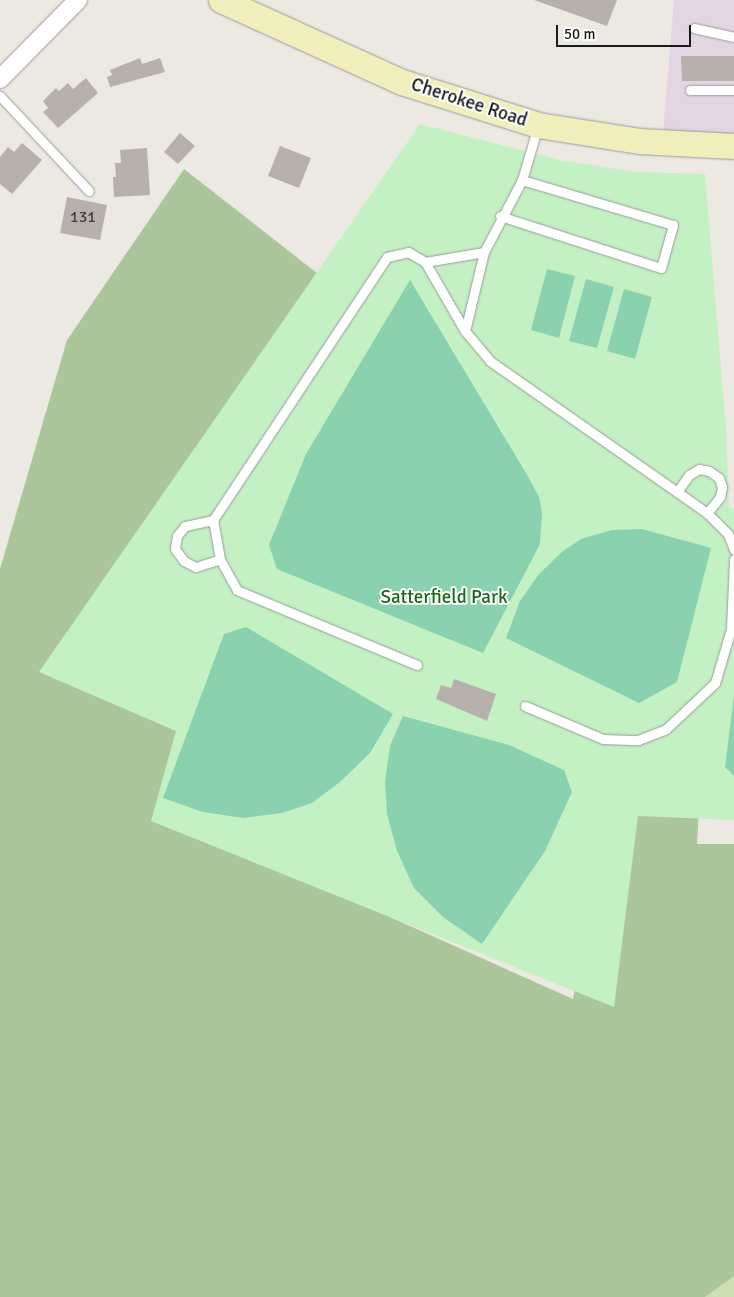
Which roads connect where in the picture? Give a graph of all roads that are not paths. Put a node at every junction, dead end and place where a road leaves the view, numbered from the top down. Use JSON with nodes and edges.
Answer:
{"nodes":[{"id":1,"x":78,"y":0,"type":"edge"},
{"id":2,"x":221,"y":0,"type":"edge"},
{"id":3,"x":694,"y":28,"type":"dead end"},
{"id":4,"x":734,"y":37,"type":"edge"},
{"id":5,"x":0,"y":79,"type":"edge"},
{"id":6,"x":690,"y":90,"type":"dead end"},
{"id":7,"x":734,"y":90,"type":"edge"},
{"id":8,"x":0,"y":96,"type":"edge"},
{"id":9,"x":538,"y":125,"type":"junction"},
{"id":10,"x":734,"y":146,"type":"edge"},
{"id":11,"x":522,"y":180,"type":"junction"},
{"id":12,"x":89,"y":191,"type":"dead end"},
{"id":13,"x":500,"y":216,"type":"junction"},
{"id":14,"x":484,"y":252,"type":"junction"},
{"id":15,"x":425,"y":262,"type":"junction"},
{"id":16,"x":465,"y":331,"type":"junction"},
{"id":17,"x":677,"y":492,"type":"junction"},
{"id":18,"x":707,"y":512,"type":"junction"},
{"id":19,"x":213,"y":520,"type":"junction"},
{"id":20,"x":734,"y":550,"type":"edge"},
{"id":21,"x":220,"y":559,"type":"junction"},
{"id":22,"x":734,"y":559,"type":"edge"},
{"id":23,"x":416,"y":665,"type":"dead end"},
{"id":24,"x":525,"y":706,"type":"dead end"}],
"edges":[{"from":1,"to":5,"type":"street"},
{"from":2,"to":9,"type":"main road","name":"Cherokee Road"},
{"from":3,"to":4,"type":"lane"},
{"from":6,"to":7,"type":"lane"},
{"from":8,"to":12,"type":"lane"},
{"from":9,"to":10,"type":"main road","name":"Cherokee Road"},
{"from":9,"to":11,"type":"lane"},
{"from":11,"to":13,"type":"lane"},
{"from":11,"to":13,"type":"lane"},
{"from":13,"to":14,"type":"lane"},
{"from":14,"to":15,"type":"lane"},
{"from":14,"to":16,"type":"lane"},
{"from":15,"to":16,"type":"lane"},
{"from":15,"to":19,"type":"lane"},
{"from":16,"to":17,"type":"lane"},
{"from":17,"to":18,"type":"lane"},
{"from":17,"to":18,"type":"lane"},
{"from":18,"to":20,"type":"lane"},
{"from":19,"to":21,"type":"lane"},
{"from":19,"to":21,"type":"lane"},
{"from":21,"to":23,"type":"lane"},
{"from":22,"to":24,"type":"lane"}]}
